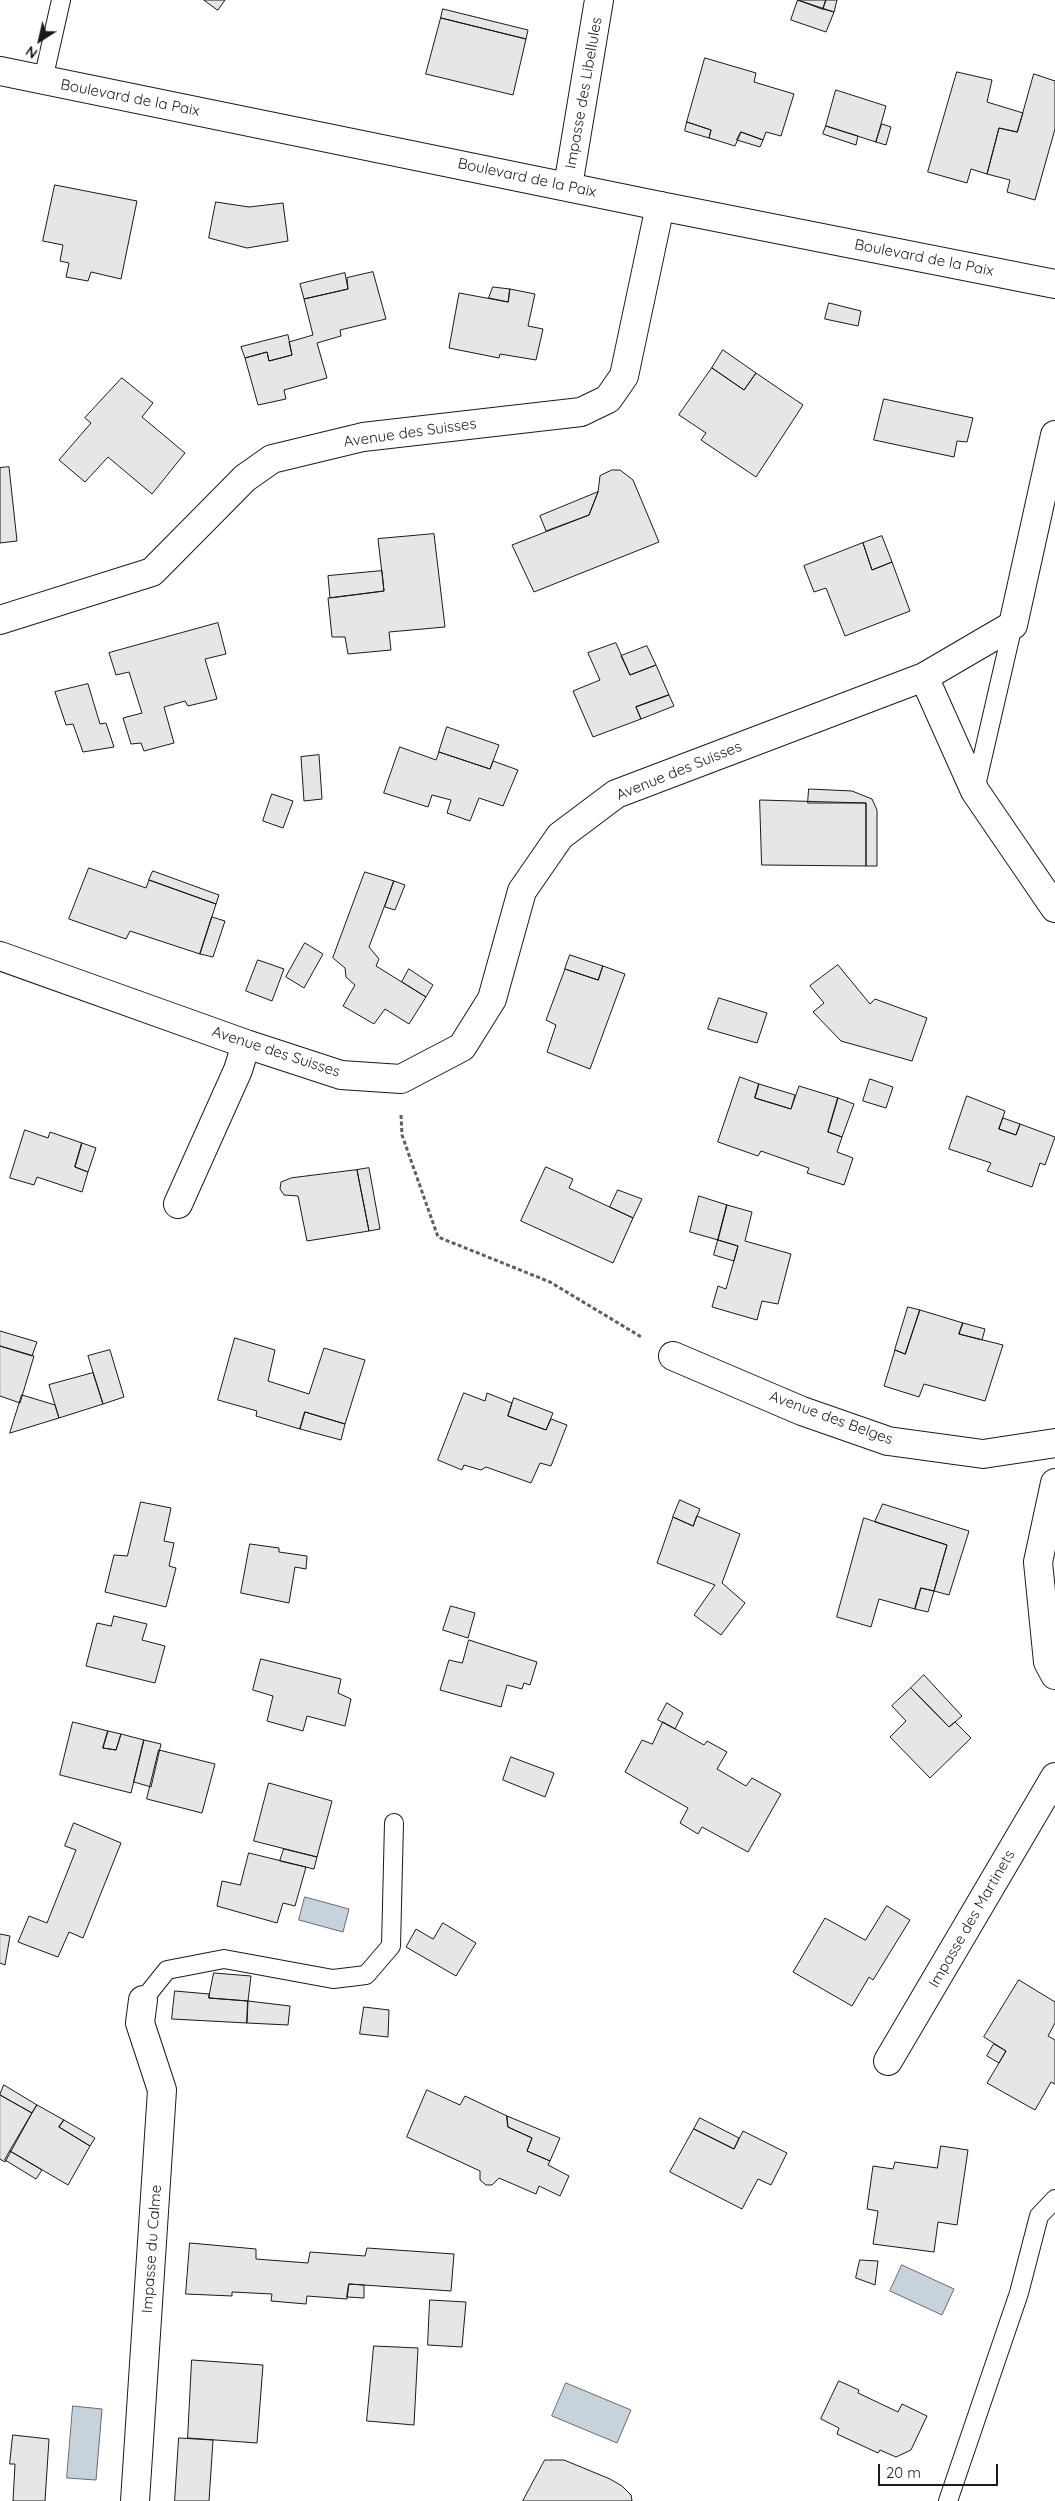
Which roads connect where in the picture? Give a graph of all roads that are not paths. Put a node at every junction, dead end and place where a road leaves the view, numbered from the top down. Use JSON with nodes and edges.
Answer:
{"nodes":[{"id":1,"x":61,"y":0,"type":"edge"},
{"id":2,"x":599,"y":0,"type":"edge"},
{"id":3,"x":0,"y":71,"type":"edge"},
{"id":4,"x":43,"y":80,"type":"junction"},
{"id":5,"x":568,"y":186,"type":"junction"},
{"id":6,"x":660,"y":206,"type":"junction"},
{"id":7,"x":1055,"y":284,"type":"edge"},
{"id":8,"x":1055,"y":435,"type":"edge"},
{"id":9,"x":0,"y":620,"type":"edge"},
{"id":10,"x":1013,"y":625,"type":"junction"},
{"id":11,"x":924,"y":677,"type":"junction"},
{"id":12,"x":974,"y":791,"type":"junction"},
{"id":13,"x":1055,"y":908,"type":"edge"},
{"id":14,"x":0,"y":956,"type":"edge"},
{"id":15,"x":246,"y":1044,"type":"junction"},
{"id":16,"x":178,"y":1204,"type":"dead end"},
{"id":17,"x":673,"y":1356,"type":"road end"},
{"id":18,"x":1055,"y":1443,"type":"edge"},
{"id":19,"x":1055,"y":1483,"type":"edge"},
{"id":20,"x":1055,"y":1675,"type":"edge"},
{"id":21,"x":1055,"y":1777,"type":"edge"},
{"id":22,"x":394,"y":1823,"type":"dead end"},
{"id":23,"x":143,"y":2000,"type":"joint"},
{"id":24,"x":888,"y":2062,"type":"dead end"},
{"id":25,"x":1055,"y":2199,"type":"edge"},
{"id":26,"x":135,"y":2501,"type":"edge"},
{"id":27,"x":948,"y":2501,"type":"edge"}],
"edges":[{"from":1,"to":4,"type":"lane"},
{"from":2,"to":5,"type":"street","name":"Impasse des Libellules"},
{"from":3,"to":4,"type":"street","name":"Boulevard de la Paix"},
{"from":4,"to":5,"type":"street","name":"Boulevard de la Paix"},
{"from":5,"to":6,"type":"street","name":"Boulevard de la Paix"},
{"from":6,"to":7,"type":"street","name":"Boulevard de la Paix"},
{"from":6,"to":9,"type":"street","name":"Avenue des Suisses"},
{"from":8,"to":10,"type":"street"},
{"from":10,"to":11,"type":"street"},
{"from":10,"to":12,"type":"lane"},
{"from":11,"to":12,"type":"street"},
{"from":11,"to":15,"type":"street","name":"Avenue des Suisses"},
{"from":12,"to":13,"type":"street"},
{"from":14,"to":15,"type":"street","name":"Avenue des Suisses"},
{"from":15,"to":16,"type":"street"},
{"from":17,"to":18,"type":"street","name":"Avenue des Belges"},
{"from":19,"to":20,"type":"street"},
{"from":21,"to":24,"type":"street","name":"Impasse des Martinets"},
{"from":22,"to":23,"type":"lane"},
{"from":23,"to":26,"type":"street","name":"Impasse du Calme"},
{"from":25,"to":27,"type":"lane"}]}
